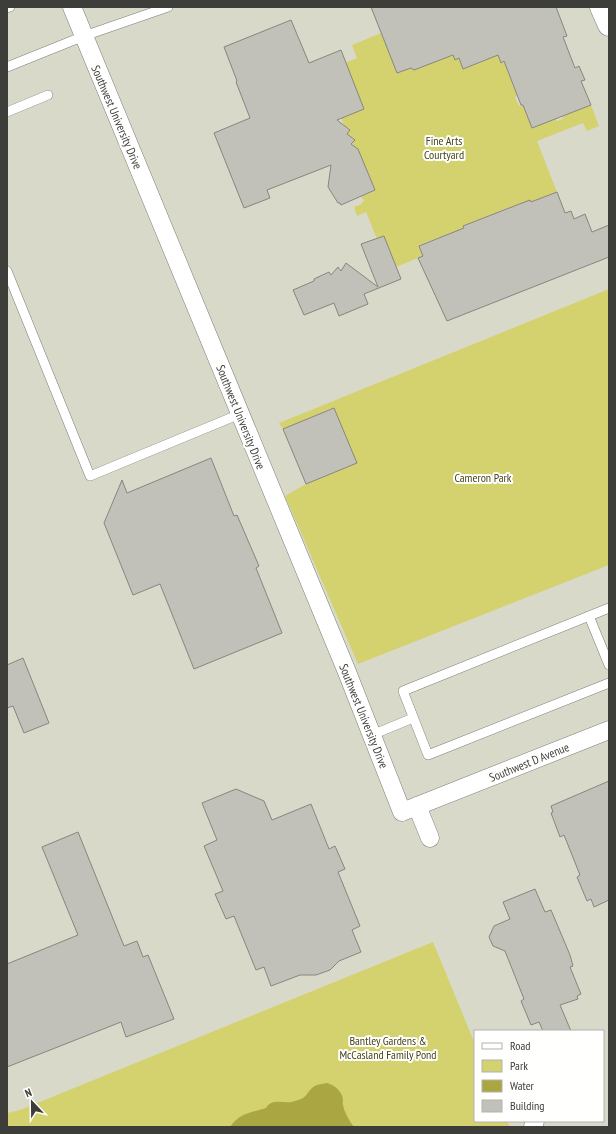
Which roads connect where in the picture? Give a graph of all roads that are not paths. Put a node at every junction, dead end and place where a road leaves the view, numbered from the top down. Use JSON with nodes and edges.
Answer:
{"nodes":[{"id":1,"x":10,"y":7,"type":"edge"},
{"id":2,"x":72,"y":7,"type":"edge"},
{"id":3,"x":168,"y":7,"type":"edge"},
{"id":4,"x":602,"y":7,"type":"edge"},
{"id":5,"x":7,"y":8,"type":"edge"},
{"id":6,"x":609,"y":25,"type":"edge"},
{"id":7,"x":84,"y":36,"type":"junction"},
{"id":8,"x":7,"y":67,"type":"edge"},
{"id":9,"x":48,"y":96,"type":"dead end"},
{"id":10,"x":7,"y":112,"type":"edge"},
{"id":11,"x":7,"y":271,"type":"edge"},
{"id":12,"x":240,"y":414,"type":"junction"},
{"id":13,"x":609,"y":608,"type":"edge"},
{"id":14,"x":589,"y":616,"type":"junction"},
{"id":15,"x":609,"y":665,"type":"edge"},
{"id":16,"x":609,"y":683,"type":"edge"},
{"id":17,"x":413,"y":718,"type":"junction"},
{"id":18,"x":609,"y":730,"type":"edge"},
{"id":19,"x":372,"y":735,"type":"junction"},
{"id":20,"x":417,"y":806,"type":"junction"},
{"id":21,"x":430,"y":838,"type":"dead end"}],
"edges":[{"from":1,"to":5,"type":"lane"},
{"from":2,"to":7,"type":"street","name":"Southwest University Drive"},
{"from":3,"to":7,"type":"lane"},
{"from":4,"to":6,"type":"street"},
{"from":7,"to":8,"type":"lane"},
{"from":7,"to":12,"type":"street","name":"Southwest University Drive"},
{"from":9,"to":10,"type":"lane"},
{"from":11,"to":12,"type":"lane"},
{"from":12,"to":19,"type":"street","name":"Southwest University Drive"},
{"from":13,"to":14,"type":"lane"},
{"from":14,"to":15,"type":"lane"},
{"from":14,"to":17,"type":"lane"},
{"from":16,"to":17,"type":"lane"},
{"from":17,"to":19,"type":"lane"},
{"from":18,"to":20,"type":"street","name":"Southwest D Avenue"},
{"from":19,"to":20,"type":"street","name":"Southwest University Drive"},
{"from":20,"to":21,"type":"street"}]}
